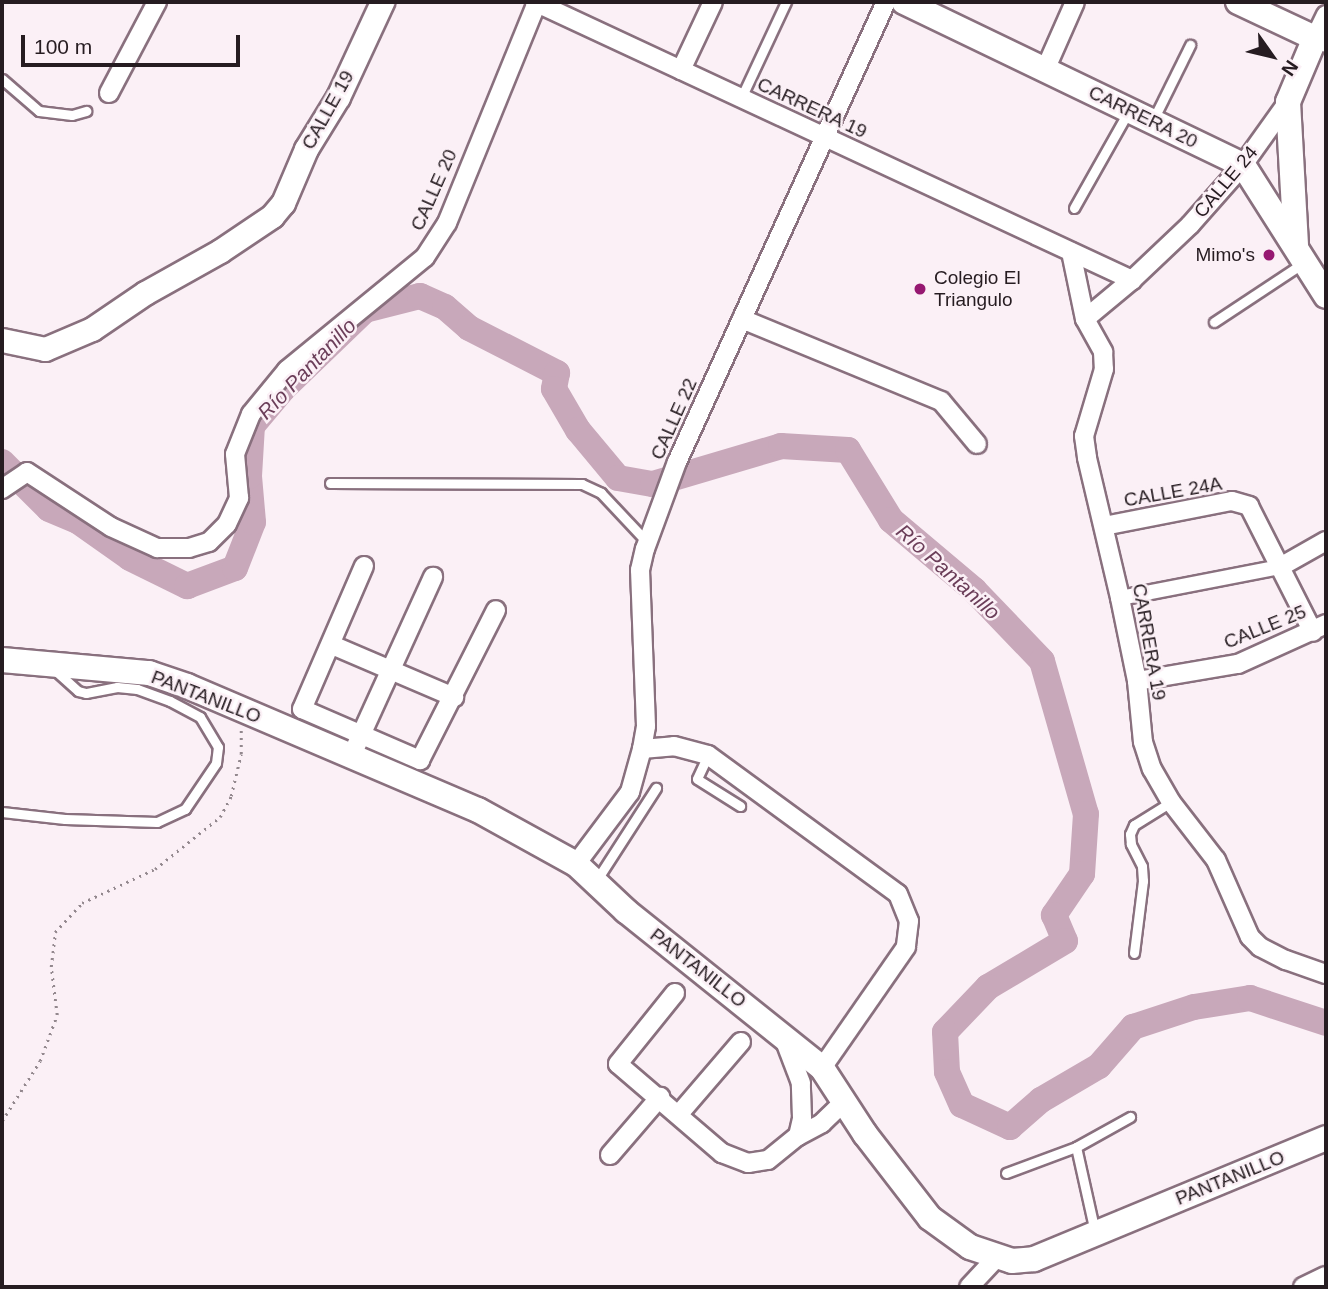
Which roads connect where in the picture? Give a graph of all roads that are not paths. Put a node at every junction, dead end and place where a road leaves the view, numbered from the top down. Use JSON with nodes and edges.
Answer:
{"nodes":[{"id":1,"x":157,"y":2,"type":"edge"},
{"id":2,"x":382,"y":2,"type":"edge"},
{"id":3,"x":536,"y":2,"type":"edge"},
{"id":4,"x":713,"y":2,"type":"edge"},
{"id":5,"x":786,"y":2,"type":"edge"},
{"id":6,"x":886,"y":2,"type":"edge"},
{"id":7,"x":904,"y":2,"type":"edge"},
{"id":8,"x":1075,"y":2,"type":"edge"},
{"id":9,"x":1238,"y":2,"type":"edge"},
{"id":10,"x":1326,"y":15,"type":"edge"},
{"id":11,"x":1321,"y":41,"type":"edge"},
{"id":12,"x":1190,"y":45,"type":"dead end"},
{"id":13,"x":681,"y":70,"type":"junction"},
{"id":14,"x":1045,"y":70,"type":"junction"},
{"id":15,"x":2,"y":79,"type":"edge"},
{"id":16,"x":110,"y":93,"type":"dead end"},
{"id":17,"x":741,"y":98,"type":"junction"},
{"id":18,"x":1288,"y":102,"type":"junction"},
{"id":19,"x":86,"y":111,"type":"dead end"},
{"id":20,"x":1129,"y":111,"type":"junction"},
{"id":21,"x":1152,"y":122,"type":"junction"},
{"id":22,"x":825,"y":137,"type":"junction"},
{"id":23,"x":1243,"y":165,"type":"junction"},
{"id":24,"x":1074,"y":208,"type":"dead end"},
{"id":25,"x":1071,"y":252,"type":"junction"},
{"id":26,"x":1300,"y":256,"type":"junction"},
{"id":27,"x":1132,"y":280,"type":"junction"},
{"id":28,"x":1326,"y":296,"type":"edge"},
{"id":29,"x":742,"y":319,"type":"junction"},
{"id":30,"x":1085,"y":319,"type":"junction"},
{"id":31,"x":1214,"y":322,"type":"dead end"},
{"id":32,"x":2,"y":340,"type":"edge"},
{"id":33,"x":977,"y":444,"type":"dead end"},
{"id":34,"x":330,"y":483,"type":"dead end"},
{"id":35,"x":3,"y":489,"type":"edge"},
{"id":36,"x":1104,"y":526,"type":"junction"},
{"id":37,"x":1326,"y":541,"type":"edge"},
{"id":38,"x":647,"y":542,"type":"junction"},
{"id":39,"x":364,"y":566,"type":"dead end"},
{"id":40,"x":1280,"y":567,"type":"junction"},
{"id":41,"x":433,"y":577,"type":"dead end"},
{"id":42,"x":1120,"y":598,"type":"junction"},
{"id":43,"x":496,"y":610,"type":"dead end"},
{"id":44,"x":1320,"y":628,"type":"edge"},
{"id":45,"x":332,"y":645,"type":"junction"},
{"id":46,"x":2,"y":660,"type":"edge"},
{"id":47,"x":50,"y":663,"type":"junction"},
{"id":48,"x":391,"y":670,"type":"junction"},
{"id":49,"x":1137,"y":681,"type":"junction"},
{"id":50,"x":454,"y":697,"type":"junction"},
{"id":51,"x":646,"y":726,"type":"junction"},
{"id":52,"x":356,"y":746,"type":"junction"},
{"id":53,"x":674,"y":746,"type":"junction"},
{"id":54,"x":642,"y":749,"type":"junction"},
{"id":55,"x":708,"y":755,"type":"junction"},
{"id":56,"x":656,"y":788,"type":"dead end"},
{"id":57,"x":1171,"y":802,"type":"junction"},
{"id":58,"x":740,"y":806,"type":"dead end"},
{"id":59,"x":2,"y":812,"type":"edge"},
{"id":60,"x":576,"y":864,"type":"junction"},
{"id":61,"x":595,"y":882,"type":"junction"},
{"id":62,"x":1134,"y":953,"type":"dead end"},
{"id":63,"x":1326,"y":974,"type":"edge"},
{"id":64,"x":675,"y":993,"type":"dead end"},
{"id":65,"x":783,"y":1034,"type":"junction"},
{"id":66,"x":741,"y":1042,"type":"dead end"},
{"id":67,"x":822,"y":1068,"type":"junction"},
{"id":68,"x":660,"y":1097,"type":"junction"},
{"id":69,"x":845,"y":1101,"type":"junction"},
{"id":70,"x":679,"y":1114,"type":"junction"},
{"id":71,"x":1130,"y":1117,"type":"dead end"},
{"id":72,"x":798,"y":1136,"type":"junction"},
{"id":73,"x":1326,"y":1138,"type":"edge"},
{"id":74,"x":1076,"y":1147,"type":"junction"},
{"id":75,"x":610,"y":1155,"type":"dead end"},
{"id":76,"x":1006,"y":1173,"type":"dead end"},
{"id":77,"x":1096,"y":1234,"type":"junction"},
{"id":78,"x":998,"y":1256,"type":"junction"},
{"id":79,"x":969,"y":1287,"type":"edge"}],
"edges":[{"from":1,"to":16,"type":"street"},
{"from":2,"to":32,"type":"street","name":"CALLE 19"},
{"from":3,"to":13,"type":"street","name":"CARRERA 19"},
{"from":3,"to":35,"type":"street","name":"CALLE 20"},
{"from":4,"to":13,"type":"street"},
{"from":5,"to":17,"type":"lane"},
{"from":6,"to":22,"type":"street","name":"CALLE 22"},
{"from":7,"to":14,"type":"main road","name":"CARRERA 20"},
{"from":8,"to":14,"type":"street"},
{"from":9,"to":11,"type":"main road"},
{"from":10,"to":11,"type":"street","name":"CALLE 24"},
{"from":11,"to":18,"type":"main road","name":"CALLE 24"},
{"from":12,"to":21,"type":"lane"},
{"from":13,"to":17,"type":"street","name":"CARRERA 19"},
{"from":14,"to":20,"type":"main road","name":"CARRERA 20"},
{"from":15,"to":19,"type":"lane"},
{"from":17,"to":22,"type":"street","name":"CARRERA 19"},
{"from":18,"to":23,"type":"street","name":"CALLE 24"},
{"from":18,"to":26,"type":"main road"},
{"from":20,"to":21,"type":"main road","name":"CARRERA 20"},
{"from":20,"to":24,"type":"lane"},
{"from":21,"to":23,"type":"main road","name":"CARRERA 20"},
{"from":22,"to":25,"type":"street","name":"CARRERA 19"},
{"from":22,"to":29,"type":"street","name":"CALLE 22"},
{"from":23,"to":26,"type":"main road"},
{"from":23,"to":27,"type":"street","name":"CALLE 24"},
{"from":25,"to":27,"type":"street","name":"CARRERA 19"},
{"from":25,"to":30,"type":"street","name":"CARRERA 19"},
{"from":26,"to":28,"type":"main road"},
{"from":26,"to":31,"type":"lane"},
{"from":27,"to":30,"type":"street","name":"CALLE 24"},
{"from":29,"to":33,"type":"street"},
{"from":29,"to":38,"type":"street","name":"CALLE 22"},
{"from":30,"to":36,"type":"street","name":"CARRERA 19"},
{"from":34,"to":38,"type":"lane"},
{"from":36,"to":40,"type":"street","name":"CALLE 24A"},
{"from":36,"to":42,"type":"street","name":"CARRERA 19"},
{"from":37,"to":40,"type":"street"},
{"from":38,"to":51,"type":"street","name":"CALLE 22"},
{"from":39,"to":45,"type":"street"},
{"from":40,"to":42,"type":"street"},
{"from":40,"to":44,"type":"street"},
{"from":41,"to":48,"type":"street"},
{"from":42,"to":49,"type":"street","name":"CARRERA 19"},
{"from":43,"to":50,"type":"street"},
{"from":44,"to":49,"type":"street","name":"CALLE 25"},
{"from":45,"to":48,"type":"street"},
{"from":45,"to":52,"type":"street"},
{"from":46,"to":47,"type":"main road","name":"PANTANILLO"},
{"from":47,"to":52,"type":"main road","name":"PANTANILLO"},
{"from":47,"to":59,"type":"lane"},
{"from":48,"to":50,"type":"street"},
{"from":48,"to":52,"type":"street"},
{"from":49,"to":57,"type":"street","name":"CARRERA 19"},
{"from":50,"to":52,"type":"street"},
{"from":51,"to":53,"type":"street"},
{"from":51,"to":54,"type":"street","name":"CALLE 22"},
{"from":52,"to":60,"type":"main road","name":"PANTANILLO"},
{"from":53,"to":54,"type":"street"},
{"from":53,"to":55,"type":"street"},
{"from":54,"to":60,"type":"street","name":"CALLE 22"},
{"from":55,"to":58,"type":"lane"},
{"from":55,"to":67,"type":"street"},
{"from":56,"to":61,"type":"lane"},
{"from":57,"to":62,"type":"lane"},
{"from":57,"to":63,"type":"street","name":"CARRERA 19"},
{"from":60,"to":61,"type":"main road","name":"PANTANILLO"},
{"from":61,"to":65,"type":"main road","name":"PANTANILLO"},
{"from":64,"to":68,"type":"street"},
{"from":65,"to":67,"type":"main road","name":"PANTANILLO"},
{"from":65,"to":72,"type":"street"},
{"from":66,"to":70,"type":"street"},
{"from":67,"to":69,"type":"main road","name":"PANTANILLO"},
{"from":68,"to":70,"type":"street"},
{"from":68,"to":75,"type":"street"},
{"from":69,"to":72,"type":"street"},
{"from":69,"to":78,"type":"main road","name":"PANTANILLO"},
{"from":70,"to":72,"type":"street"},
{"from":71,"to":74,"type":"lane"},
{"from":73,"to":77,"type":"main road","name":"PANTANILLO"},
{"from":74,"to":76,"type":"lane"},
{"from":74,"to":77,"type":"lane"},
{"from":77,"to":78,"type":"main road","name":"PANTANILLO"},
{"from":78,"to":79,"type":"street"}]}
